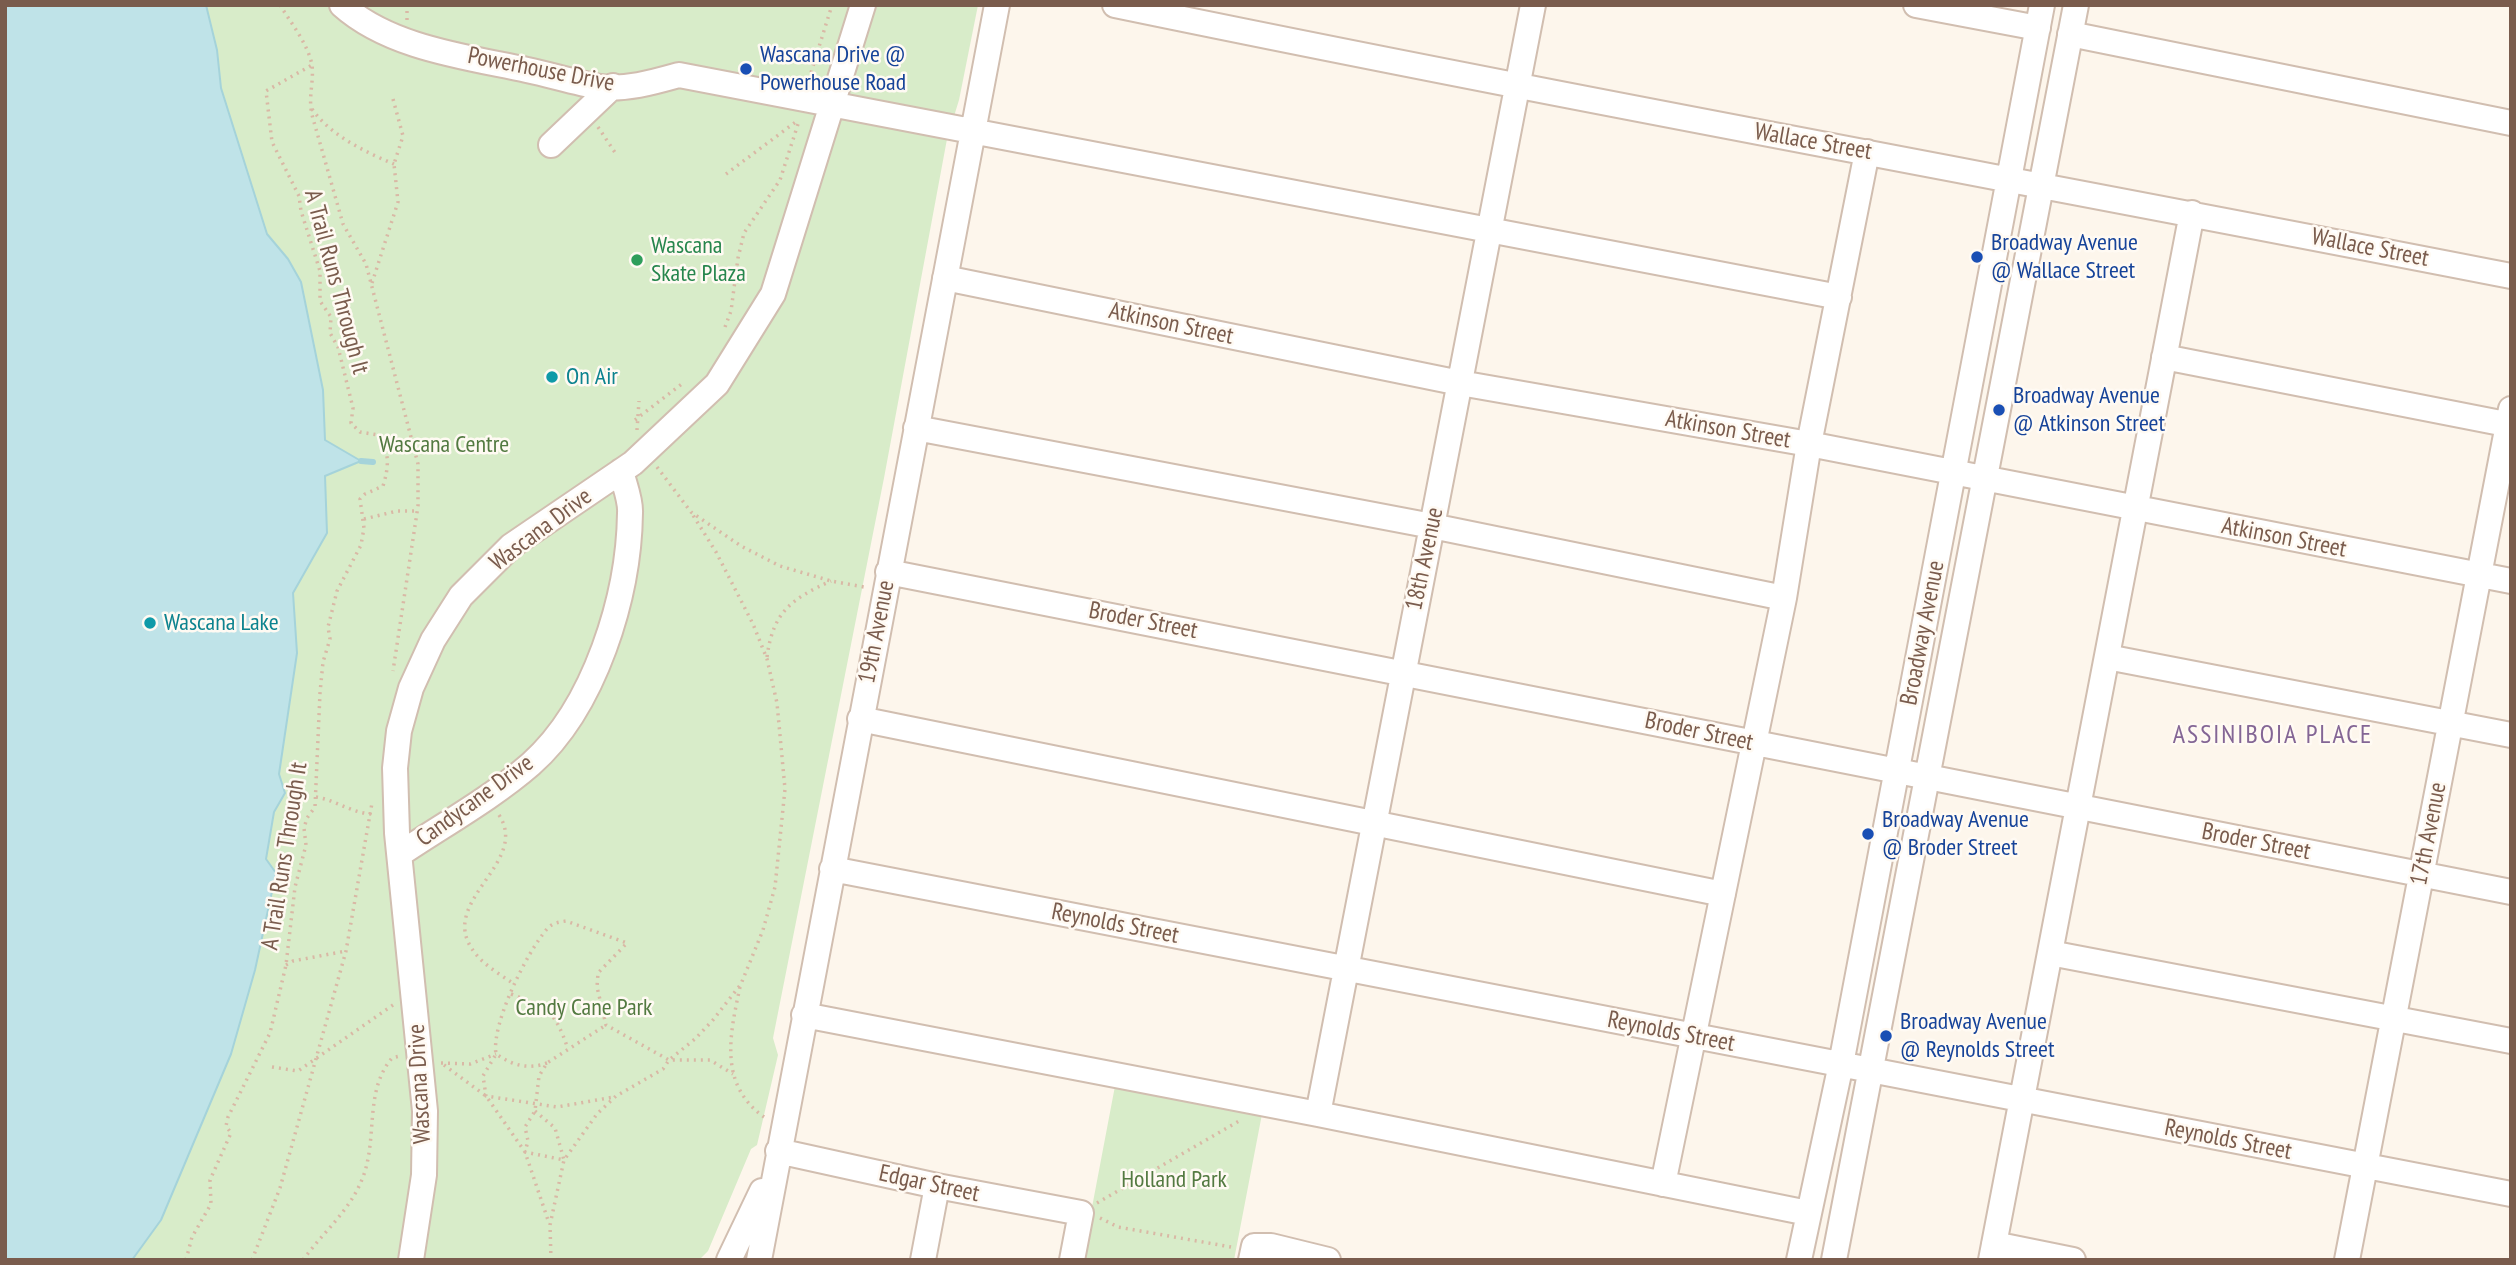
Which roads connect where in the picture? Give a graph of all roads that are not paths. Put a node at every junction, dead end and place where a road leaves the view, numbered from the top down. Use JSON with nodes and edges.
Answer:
{"nodes":[{"id":1,"x":342,"y":5,"type":"edge"},
{"id":2,"x":863,"y":5,"type":"edge"},
{"id":3,"x":997,"y":5,"type":"edge"},
{"id":4,"x":1115,"y":5,"type":"edge"},
{"id":5,"x":1533,"y":5,"type":"edge"},
{"id":6,"x":1916,"y":5,"type":"edge"},
{"id":7,"x":2076,"y":5,"type":"edge"},
{"id":8,"x":2040,"y":17,"type":"edge"},
{"id":9,"x":2070,"y":34,"type":"junction"},
{"id":10,"x":613,"y":86,"type":"junction"},
{"id":11,"x":1517,"y":88,"type":"junction"},
{"id":12,"x":831,"y":105,"type":"junction"},
{"id":13,"x":2511,"y":123,"type":"edge"},
{"id":14,"x":973,"y":131,"type":"junction"},
{"id":15,"x":551,"y":145,"type":"dead end"},
{"id":16,"x":1867,"y":152,"type":"junction"},
{"id":17,"x":2010,"y":178,"type":"junction"},
{"id":18,"x":2041,"y":184,"type":"junction"},
{"id":19,"x":2192,"y":214,"type":"junction"},
{"id":20,"x":1489,"y":230,"type":"junction"},
{"id":21,"x":2511,"y":276,"type":"edge"},
{"id":22,"x":945,"y":278,"type":"junction"},
{"id":23,"x":1839,"y":297,"type":"junction"},
{"id":24,"x":2164,"y":357,"type":"junction"},
{"id":25,"x":1460,"y":383,"type":"junction"},
{"id":26,"x":2510,"y":420,"type":"edge"},
{"id":27,"x":916,"y":428,"type":"junction"},
{"id":28,"x":1809,"y":444,"type":"junction"},
{"id":29,"x":621,"y":471,"type":"junction"},
{"id":30,"x":1954,"y":473,"type":"junction"},
{"id":31,"x":1984,"y":479,"type":"junction"},
{"id":32,"x":2135,"y":510,"type":"junction"},
{"id":33,"x":1432,"y":526,"type":"junction"},
{"id":34,"x":2479,"y":575,"type":"junction"},
{"id":35,"x":2511,"y":581,"type":"edge"},
{"id":36,"x":887,"y":582,"type":"junction"},
{"id":37,"x":1784,"y":598,"type":"junction"},
{"id":38,"x":2107,"y":657,"type":"junction"},
{"id":39,"x":1402,"y":671,"type":"junction"},
{"id":40,"x":860,"y":719,"type":"junction"},
{"id":41,"x":2450,"y":725,"type":"junction"},
{"id":42,"x":2511,"y":735,"type":"edge"},
{"id":43,"x":1754,"y":744,"type":"junction"},
{"id":44,"x":1895,"y":772,"type":"junction"},
{"id":45,"x":1926,"y":779,"type":"junction"},
{"id":46,"x":2078,"y":806,"type":"junction"},
{"id":47,"x":1374,"y":823,"type":"junction"},
{"id":48,"x":400,"y":854,"type":"junction"},
{"id":49,"x":832,"y":869,"type":"junction"},
{"id":50,"x":2421,"y":874,"type":"junction"},
{"id":51,"x":2511,"y":892,"type":"edge"},
{"id":52,"x":1723,"y":894,"type":"junction"},
{"id":53,"x":2050,"y":953,"type":"junction"},
{"id":54,"x":1346,"y":968,"type":"junction"},
{"id":55,"x":804,"y":1014,"type":"junction"},
{"id":56,"x":2393,"y":1019,"type":"junction"},
{"id":57,"x":1692,"y":1036,"type":"junction"},
{"id":58,"x":2511,"y":1041,"type":"edge"},
{"id":59,"x":1840,"y":1064,"type":"junction"},
{"id":60,"x":1869,"y":1070,"type":"junction"},
{"id":61,"x":2022,"y":1100,"type":"junction"},
{"id":62,"x":1318,"y":1114,"type":"junction"},
{"id":63,"x":778,"y":1151,"type":"junction"},
{"id":64,"x":2365,"y":1166,"type":"junction"},
{"id":65,"x":1663,"y":1184,"type":"junction"},
{"id":66,"x":937,"y":1186,"type":"junction"},
{"id":67,"x":2511,"y":1194,"type":"edge"},
{"id":68,"x":1808,"y":1213,"type":"junction"},
{"id":69,"x":1259,"y":1251,"type":"edge"},
{"id":70,"x":1993,"y":1252,"type":"edge"},
{"id":71,"x":411,"y":1260,"type":"edge"},
{"id":72,"x":729,"y":1260,"type":"edge"},
{"id":73,"x":759,"y":1260,"type":"edge"},
{"id":74,"x":923,"y":1260,"type":"edge"},
{"id":75,"x":1072,"y":1260,"type":"edge"},
{"id":76,"x":1328,"y":1260,"type":"edge"},
{"id":77,"x":1799,"y":1260,"type":"edge"},
{"id":78,"x":1834,"y":1260,"type":"edge"},
{"id":79,"x":2073,"y":1260,"type":"edge"},
{"id":80,"x":2347,"y":1260,"type":"edge"}],
"edges":[{"from":1,"to":10,"type":"street","name":"Powerhouse Drive"},
{"from":2,"to":12,"type":"street","name":"Wascana Drive"},
{"from":3,"to":14,"type":"street","name":"19th Avenue"},
{"from":4,"to":11,"type":"street","name":"Wallace Street"},
{"from":5,"to":11,"type":"street","name":"18th Avenue"},
{"from":6,"to":8,"type":"street"},
{"from":7,"to":9,"type":"street","name":"Broadway Avenue"},
{"from":8,"to":17,"type":"street","name":"Broadway Avenue"},
{"from":9,"to":13,"type":"street"},
{"from":9,"to":18,"type":"street","name":"Broadway Avenue"},
{"from":10,"to":12,"type":"street","name":"Powerhouse Drive"},
{"from":10,"to":15,"type":"street"},
{"from":11,"to":16,"type":"street","name":"Wallace Street"},
{"from":11,"to":20,"type":"street","name":"18th Avenue"},
{"from":12,"to":14,"type":"street"},
{"from":12,"to":29,"type":"street","name":"Wascana Drive"},
{"from":14,"to":20,"type":"street"},
{"from":14,"to":22,"type":"street","name":"19th Avenue"},
{"from":16,"to":17,"type":"street","name":"Wallace Street"},
{"from":16,"to":23,"type":"street"},
{"from":17,"to":18,"type":"street","name":"Wallace Street"},
{"from":17,"to":30,"type":"street","name":"Broadway Avenue"},
{"from":18,"to":19,"type":"street","name":"Wallace Street"},
{"from":18,"to":31,"type":"street","name":"Broadway Avenue"},
{"from":19,"to":21,"type":"street","name":"Wallace Street"},
{"from":19,"to":24,"type":"street"},
{"from":20,"to":23,"type":"street"},
{"from":20,"to":25,"type":"street","name":"18th Avenue"},
{"from":22,"to":25,"type":"street","name":"Atkinson Street"},
{"from":22,"to":27,"type":"street","name":"19th Avenue"},
{"from":23,"to":28,"type":"street"},
{"from":24,"to":26,"type":"street"},
{"from":24,"to":32,"type":"street"},
{"from":25,"to":28,"type":"street","name":"Atkinson Street"},
{"from":25,"to":33,"type":"street","name":"18th Avenue"},
{"from":26,"to":34,"type":"street","name":"17th Avenue"},
{"from":27,"to":33,"type":"street"},
{"from":27,"to":36,"type":"street","name":"19th Avenue"},
{"from":28,"to":30,"type":"street","name":"Atkinson Street"},
{"from":28,"to":37,"type":"street"},
{"from":29,"to":48,"type":"street","name":"Wascana Drive"},
{"from":29,"to":48,"type":"street","name":"Candycane Drive"},
{"from":30,"to":31,"type":"street","name":"Atkinson Street"},
{"from":30,"to":44,"type":"street","name":"Broadway Avenue"},
{"from":31,"to":32,"type":"street","name":"Atkinson Street"},
{"from":31,"to":45,"type":"street","name":"Broadway Avenue"},
{"from":32,"to":34,"type":"street","name":"Atkinson Street"},
{"from":32,"to":38,"type":"street"},
{"from":33,"to":37,"type":"street"},
{"from":33,"to":39,"type":"street","name":"18th Avenue"},
{"from":34,"to":35,"type":"street","name":"Atkinson Street"},
{"from":34,"to":41,"type":"street","name":"17th Avenue"},
{"from":36,"to":39,"type":"street","name":"Broder Street"},
{"from":36,"to":40,"type":"street","name":"19th Avenue"},
{"from":37,"to":43,"type":"street"},
{"from":38,"to":41,"type":"street"},
{"from":38,"to":46,"type":"street"},
{"from":39,"to":43,"type":"street","name":"Broder Street"},
{"from":39,"to":47,"type":"street","name":"18th Avenue"},
{"from":40,"to":47,"type":"street"},
{"from":40,"to":49,"type":"street","name":"19th Avenue"},
{"from":41,"to":42,"type":"street"},
{"from":41,"to":50,"type":"street","name":"17th Avenue"},
{"from":43,"to":44,"type":"street","name":"Broder Street"},
{"from":43,"to":52,"type":"street"},
{"from":44,"to":45,"type":"street","name":"Broder Street"},
{"from":44,"to":59,"type":"street","name":"Broadway Avenue"},
{"from":45,"to":46,"type":"street","name":"Broder Street"},
{"from":45,"to":60,"type":"street","name":"Broadway Avenue"},
{"from":46,"to":50,"type":"street","name":"Broder Street"},
{"from":46,"to":53,"type":"street"},
{"from":47,"to":52,"type":"street"},
{"from":47,"to":54,"type":"street","name":"18th Avenue"},
{"from":48,"to":71,"type":"street","name":"Wascana Drive"},
{"from":49,"to":54,"type":"street","name":"Reynolds Street"},
{"from":49,"to":55,"type":"street","name":"19th Avenue"},
{"from":50,"to":51,"type":"street","name":"Broder Street"},
{"from":50,"to":56,"type":"street","name":"17th Avenue"},
{"from":52,"to":57,"type":"street"},
{"from":53,"to":56,"type":"street"},
{"from":53,"to":61,"type":"street"},
{"from":54,"to":57,"type":"street","name":"Reynolds Street"},
{"from":54,"to":62,"type":"street","name":"18th Avenue"},
{"from":55,"to":62,"type":"street"},
{"from":55,"to":63,"type":"street","name":"19th Avenue"},
{"from":56,"to":58,"type":"street"},
{"from":56,"to":64,"type":"street","name":"17th Avenue"},
{"from":57,"to":59,"type":"street","name":"Reynolds Street"},
{"from":57,"to":65,"type":"street"},
{"from":59,"to":60,"type":"street","name":"Reynolds Street"},
{"from":59,"to":68,"type":"street","name":"Broadway Avenue"},
{"from":60,"to":61,"type":"street","name":"Reynolds Street"},
{"from":60,"to":78,"type":"street","name":"Broadway Avenue"},
{"from":61,"to":64,"type":"street","name":"Reynolds Street"},
{"from":61,"to":70,"type":"street"},
{"from":62,"to":65,"type":"street"},
{"from":63,"to":66,"type":"street","name":"Edgar Street"},
{"from":63,"to":72,"type":"street"},
{"from":63,"to":73,"type":"street","name":"19th Avenue"},
{"from":64,"to":67,"type":"street","name":"Reynolds Street"},
{"from":64,"to":80,"type":"street","name":"17th Avenue"},
{"from":65,"to":68,"type":"street"},
{"from":66,"to":74,"type":"street"},
{"from":66,"to":75,"type":"street","name":"Edgar Street"},
{"from":68,"to":77,"type":"street","name":"Broadway Avenue"},
{"from":69,"to":76,"type":"street"},
{"from":70,"to":79,"type":"street"}]}
